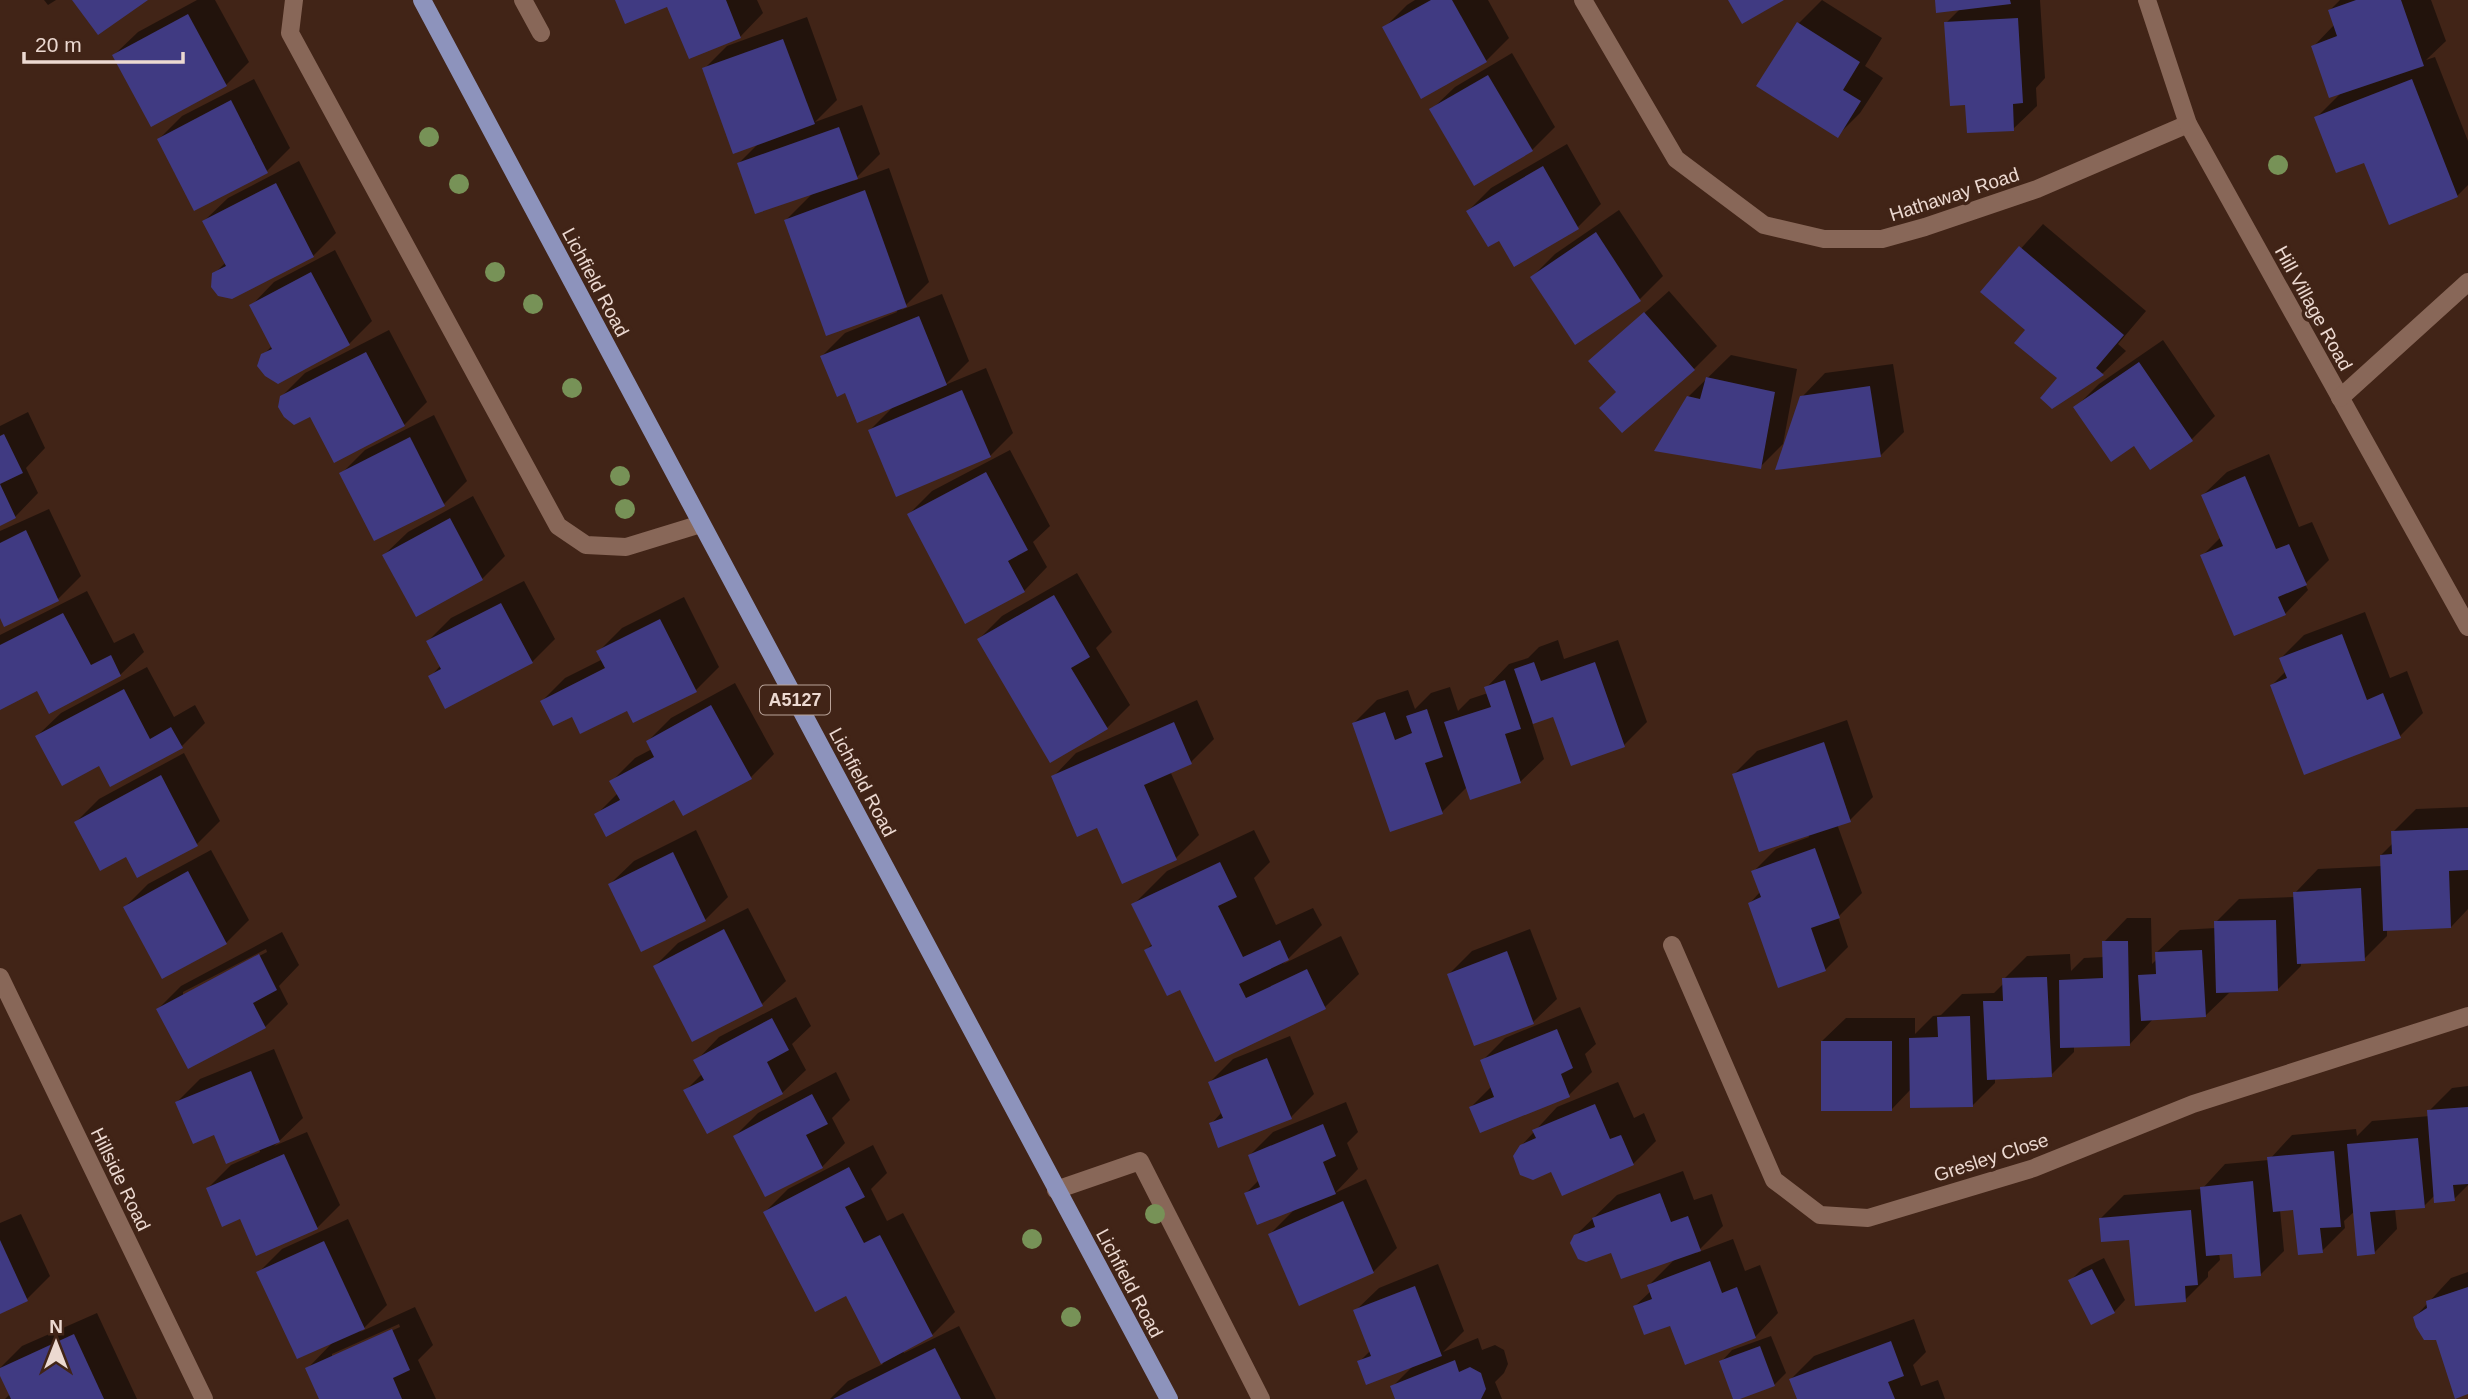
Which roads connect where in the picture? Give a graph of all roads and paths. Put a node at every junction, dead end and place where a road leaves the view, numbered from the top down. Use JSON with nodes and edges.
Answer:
{"nodes":[{"id":1,"x":294,"y":0,"type":"edge"},
{"id":2,"x":422,"y":0,"type":"edge"},
{"id":3,"x":523,"y":0,"type":"edge"},
{"id":4,"x":1583,"y":0,"type":"edge"},
{"id":5,"x":2147,"y":0,"type":"edge"},
{"id":6,"x":541,"y":33,"type":"dead end"},
{"id":7,"x":2188,"y":124,"type":"junction"},
{"id":8,"x":2468,"y":282,"type":"edge"},
{"id":9,"x":2340,"y":398,"type":"junction"},
{"id":10,"x":701,"y":524,"type":"junction"},
{"id":11,"x":2468,"y":627,"type":"edge"},
{"id":12,"x":1672,"y":945,"type":"dead end"},
{"id":13,"x":0,"y":977,"type":"edge"},
{"id":14,"x":2468,"y":1016,"type":"edge"},
{"id":15,"x":1056,"y":1190,"type":"junction"},
{"id":16,"x":204,"y":1399,"type":"edge"},
{"id":17,"x":1169,"y":1399,"type":"edge"},
{"id":18,"x":1261,"y":1399,"type":"edge"}],
"edges":[{"from":1,"to":10,"type":"street"},
{"from":2,"to":10,"type":"main road","name":"Lichfield Road","number":"A5127"},
{"from":3,"to":6,"type":"street"},
{"from":4,"to":7,"type":"street","name":"Hathaway Road"},
{"from":5,"to":7,"type":"street","name":"Hill Village Road"},
{"from":7,"to":9,"type":"street","name":"Hill Village Road"},
{"from":8,"to":9,"type":"street"},
{"from":9,"to":11,"type":"street","name":"Hill Village Road"},
{"from":10,"to":15,"type":"main road","name":"Lichfield Road","number":"A5127"},
{"from":12,"to":14,"type":"street","name":"Gresley Close"},
{"from":13,"to":16,"type":"street","name":"Hillside Road"},
{"from":15,"to":17,"type":"main road","name":"Lichfield Road","number":"A5127"},
{"from":15,"to":18,"type":"street"}]}
